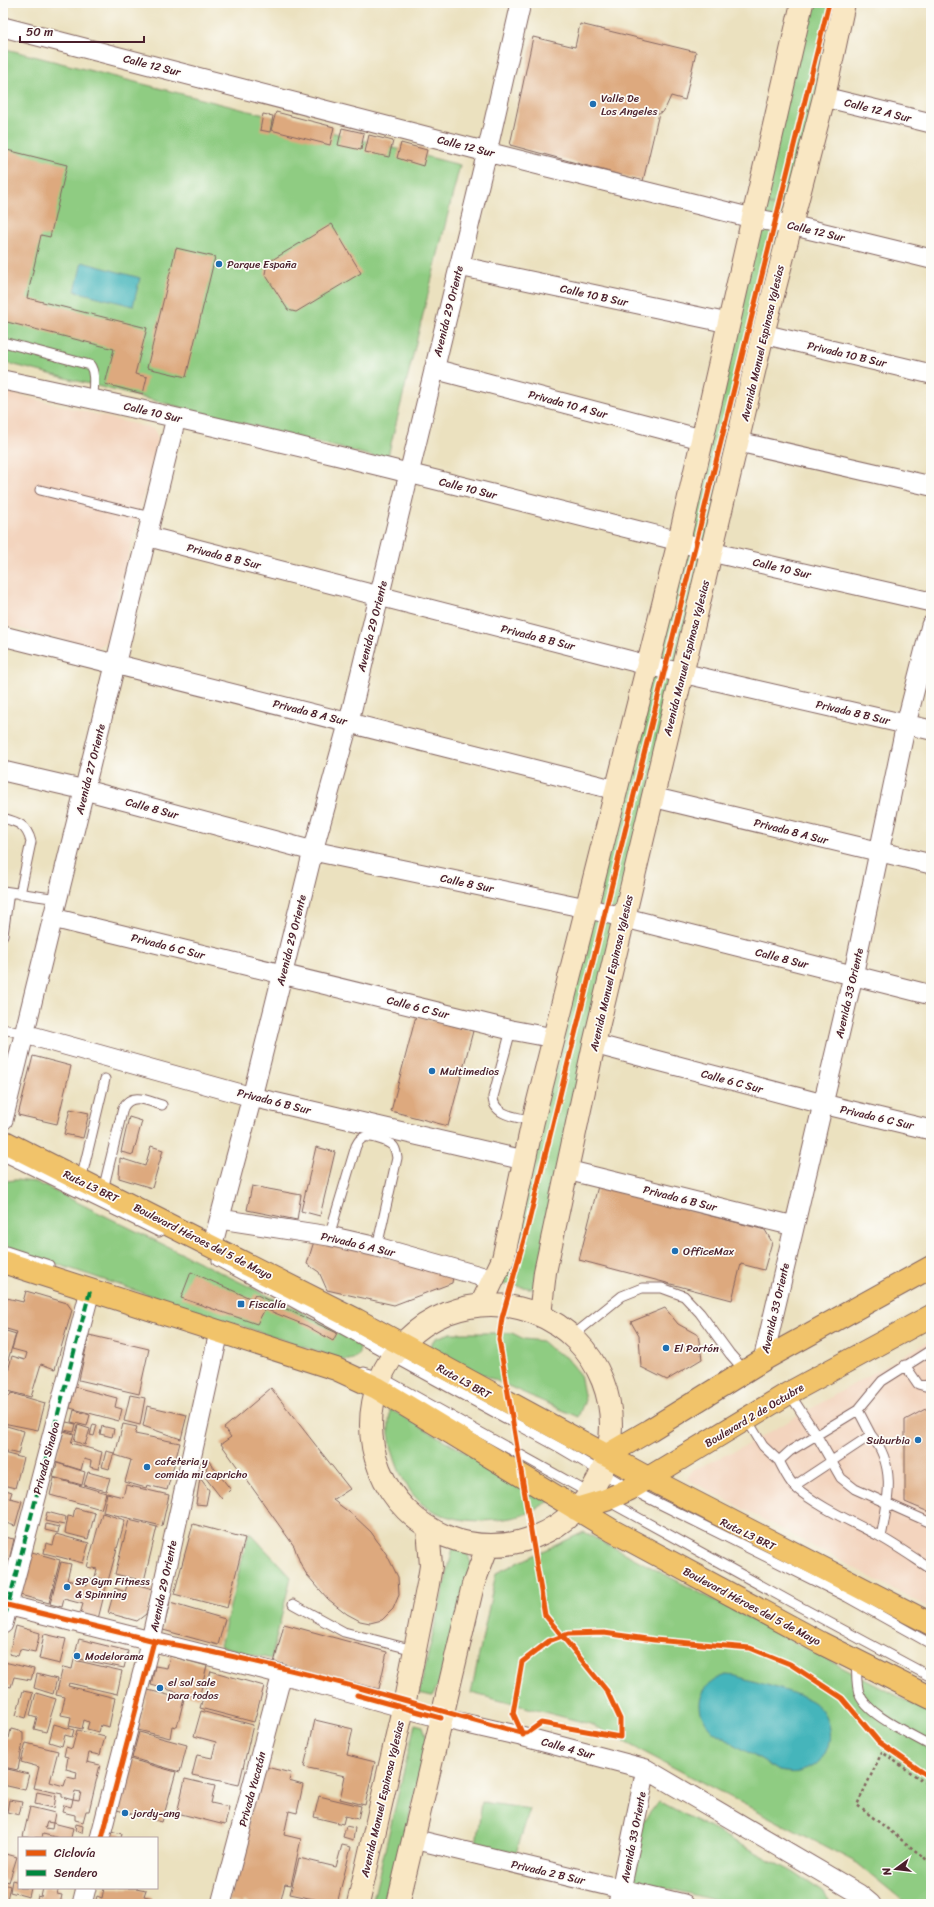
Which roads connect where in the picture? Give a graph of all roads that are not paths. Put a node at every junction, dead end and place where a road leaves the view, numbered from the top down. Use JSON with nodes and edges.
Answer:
{"nodes":[{"id":1,"x":521,"y":3,"type":"edge"},
{"id":2,"x":802,"y":3,"type":"edge"},
{"id":3,"x":844,"y":3,"type":"edge"},
{"id":4,"x":3,"y":27,"type":"edge"},
{"id":5,"x":3,"y":81,"type":"edge"},
{"id":6,"x":3,"y":88,"type":"edge"},
{"id":7,"x":824,"y":97,"type":"junction"},
{"id":8,"x":931,"y":123,"type":"edge"},
{"id":9,"x":487,"y":152,"type":"junction"},
{"id":10,"x":752,"y":218,"type":"junction"},
{"id":11,"x":791,"y":225,"type":"junction"},
{"id":12,"x":931,"y":259,"type":"edge"},
{"id":13,"x":459,"y":266,"type":"junction"},
{"id":14,"x":728,"y":324,"type":"junction"},
{"id":15,"x":763,"y":334,"type":"junction"},
{"id":16,"x":3,"y":342,"type":"edge"},
{"id":17,"x":434,"y":369,"type":"junction"},
{"id":18,"x":931,"y":374,"type":"edge"},
{"id":19,"x":3,"y":380,"type":"edge"},
{"id":20,"x":93,"y":399,"type":"junction"},
{"id":21,"x":176,"y":418,"type":"junction"},
{"id":22,"x":701,"y":439,"type":"junction"},
{"id":23,"x":739,"y":442,"type":"junction"},
{"id":24,"x":410,"y":473,"type":"junction"},
{"id":25,"x":931,"y":486,"type":"edge"},
{"id":26,"x":40,"y":490,"type":"dead end"},
{"id":27,"x":151,"y":517,"type":"junction"},
{"id":28,"x":146,"y":536,"type":"junction"},
{"id":29,"x":679,"y":542,"type":"junction"},
{"id":30,"x":711,"y":552,"type":"junction"},
{"id":31,"x":380,"y":596,"type":"junction"},
{"id":32,"x":931,"y":602,"type":"edge"},
{"id":33,"x":931,"y":625,"type":"edge"},
{"id":34,"x":3,"y":636,"type":"edge"},
{"id":35,"x":115,"y":664,"type":"junction"},
{"id":36,"x":647,"y":665,"type":"junction"},
{"id":37,"x":682,"y":673,"type":"junction"},
{"id":38,"x":349,"y":721,"type":"junction"},
{"id":39,"x":906,"y":724,"type":"junction"},
{"id":40,"x":931,"y":730,"type":"edge"},
{"id":41,"x":3,"y":771,"type":"edge"},
{"id":42,"x":84,"y":790,"type":"junction"},
{"id":43,"x":616,"y":790,"type":"junction"},
{"id":44,"x":652,"y":797,"type":"junction"},
{"id":45,"x":3,"y":818,"type":"edge"},
{"id":46,"x":313,"y":851,"type":"junction"},
{"id":47,"x":879,"y":852,"type":"junction"},
{"id":48,"x":931,"y":864,"type":"edge"},
{"id":49,"x":6,"y":891,"type":"edge"},
{"id":50,"x":20,"y":894,"type":"junction"},
{"id":51,"x":58,"y":899,"type":"junction"},
{"id":52,"x":586,"y":908,"type":"junction"},
{"id":53,"x":53,"y":918,"type":"junction"},
{"id":54,"x":623,"y":919,"type":"junction"},
{"id":55,"x":3,"y":935,"type":"edge"},
{"id":56,"x":283,"y":974,"type":"junction"},
{"id":57,"x":853,"y":976,"type":"junction"},
{"id":58,"x":931,"y":995,"type":"edge"},
{"id":59,"x":3,"y":1029,"type":"edge"},
{"id":60,"x":511,"y":1030,"type":"junction"},
{"id":61,"x":25,"y":1034,"type":"junction"},
{"id":62,"x":554,"y":1038,"type":"junction"},
{"id":63,"x":594,"y":1044,"type":"junction"},
{"id":64,"x":105,"y":1079,"type":"dead end"},
{"id":65,"x":8,"y":1086,"type":"edge"},
{"id":66,"x":252,"y":1097,"type":"junction"},
{"id":67,"x":823,"y":1104,"type":"junction"},
{"id":68,"x":162,"y":1105,"type":"dead end"},
{"id":69,"x":3,"y":1120,"type":"edge"},
{"id":70,"x":533,"y":1121,"type":"junction"},
{"id":71,"x":931,"y":1130,"type":"edge"},
{"id":72,"x":3,"y":1141,"type":"edge"},
{"id":73,"x":3,"y":1156,"type":"edge"},
{"id":74,"x":524,"y":1160,"type":"junction"},
{"id":75,"x":567,"y":1170,"type":"junction"},
{"id":76,"x":81,"y":1180,"type":"junction"},
{"id":77,"x":102,"y":1190,"type":"junction"},
{"id":78,"x":220,"y":1218,"type":"junction"},
{"id":79,"x":794,"y":1226,"type":"junction"},
{"id":80,"x":328,"y":1236,"type":"junction"},
{"id":81,"x":170,"y":1237,"type":"dead end"},
{"id":82,"x":377,"y":1247,"type":"junction"},
{"id":83,"x":3,"y":1250,"type":"edge"},
{"id":84,"x":210,"y":1252,"type":"junction"},
{"id":85,"x":3,"y":1262,"type":"edge"},
{"id":86,"x":931,"y":1267,"type":"edge"},
{"id":87,"x":56,"y":1268,"type":"dead end"},
{"id":88,"x":494,"y":1280,"type":"junction"},
{"id":89,"x":90,"y":1291,"type":"junction"},
{"id":90,"x":139,"y":1296,"type":"dead end"},
{"id":91,"x":481,"y":1305,"type":"junction"},
{"id":92,"x":540,"y":1316,"type":"junction"},
{"id":93,"x":931,"y":1316,"type":"edge"},
{"id":94,"x":219,"y":1332,"type":"junction"},
{"id":95,"x":571,"y":1337,"type":"junction"},
{"id":96,"x":931,"y":1350,"type":"edge"},
{"id":97,"x":397,"y":1351,"type":"junction"},
{"id":98,"x":905,"y":1365,"type":"junction"},
{"id":99,"x":754,"y":1366,"type":"junction"},
{"id":100,"x":379,"y":1382,"type":"junction"},
{"id":101,"x":931,"y":1383,"type":"edge"},
{"id":102,"x":789,"y":1393,"type":"junction"},
{"id":103,"x":858,"y":1410,"type":"junction"},
{"id":104,"x":746,"y":1418,"type":"junction"},
{"id":105,"x":871,"y":1435,"type":"junction"},
{"id":106,"x":817,"y":1436,"type":"junction"},
{"id":107,"x":779,"y":1461,"type":"junction"},
{"id":108,"x":831,"y":1461,"type":"junction"},
{"id":109,"x":604,"y":1463,"type":"junction"},
{"id":110,"x":638,"y":1483,"type":"junction"},
{"id":111,"x":794,"y":1486,"type":"junction"},
{"id":112,"x":591,"y":1501,"type":"junction"},
{"id":113,"x":888,"y":1503,"type":"junction"},
{"id":114,"x":931,"y":1523,"type":"edge"},
{"id":115,"x":428,"y":1528,"type":"junction"},
{"id":116,"x":882,"y":1537,"type":"junction"},
{"id":117,"x":488,"y":1545,"type":"junction"},
{"id":118,"x":931,"y":1569,"type":"edge"},
{"id":119,"x":5,"y":1604,"type":"edge"},
{"id":120,"x":293,"y":1604,"type":"dead end"},
{"id":121,"x":3,"y":1624,"type":"edge"},
{"id":122,"x":931,"y":1624,"type":"edge"},
{"id":123,"x":151,"y":1640,"type":"junction"},
{"id":124,"x":931,"y":1644,"type":"edge"},
{"id":125,"x":414,"y":1650,"type":"junction"},
{"id":126,"x":856,"y":1661,"type":"junction"},
{"id":127,"x":282,"y":1674,"type":"junction"},
{"id":128,"x":931,"y":1677,"type":"edge"},
{"id":129,"x":931,"y":1698,"type":"edge"},
{"id":130,"x":403,"y":1708,"type":"junction"},
{"id":131,"x":441,"y":1718,"type":"junction"},
{"id":132,"x":931,"y":1746,"type":"edge"},
{"id":133,"x":646,"y":1769,"type":"junction"},
{"id":134,"x":100,"y":1837,"type":"edge"},
{"id":135,"x":413,"y":1839,"type":"junction"},
{"id":136,"x":86,"y":1889,"type":"edge"},
{"id":137,"x":620,"y":1897,"type":"edge"},
{"id":138,"x":861,"y":1901,"type":"edge"},
{"id":139,"x":82,"y":1904,"type":"edge"},
{"id":140,"x":221,"y":1904,"type":"edge"},
{"id":141,"x":358,"y":1904,"type":"edge"},
{"id":142,"x":398,"y":1904,"type":"edge"},
{"id":143,"x":684,"y":1904,"type":"edge"}],
"edges":[{"from":1,"to":9,"type":"street","name":"Avenida 29 Oriente"},
{"from":2,"to":10,"type":"main road"},
{"from":3,"to":7,"type":"main road","name":"Avenida Manuel Espinosa Yglesias"},
{"from":4,"to":9,"type":"street","name":"Calle 12 Sur"},
{"from":5,"to":6,"type":"lane"},
{"from":7,"to":8,"type":"street","name":"Calle 12 A Sur"},
{"from":7,"to":11,"type":"main road","name":"Avenida Manuel Espinosa Yglesias"},
{"from":9,"to":10,"type":"street","name":"Calle 12 Sur"},
{"from":9,"to":13,"type":"street","name":"Avenida 29 Oriente"},
{"from":10,"to":11,"type":"street","name":"Calle 12 Sur"},
{"from":10,"to":14,"type":"main road"},
{"from":11,"to":12,"type":"street","name":"Calle 12 Sur"},
{"from":11,"to":15,"type":"main road","name":"Avenida Manuel Espinosa Yglesias"},
{"from":13,"to":14,"type":"street","name":"Calle 10 B Sur"},
{"from":13,"to":17,"type":"street","name":"Avenida 29 Oriente"},
{"from":14,"to":22,"type":"main road"},
{"from":15,"to":18,"type":"street","name":"Privada 10 B Sur"},
{"from":15,"to":23,"type":"main road","name":"Avenida Manuel Espinosa Yglesias"},
{"from":16,"to":20,"type":"lane"},
{"from":17,"to":22,"type":"street","name":"Privada 10 A Sur"},
{"from":17,"to":24,"type":"street","name":"Avenida 29 Oriente"},
{"from":19,"to":20,"type":"street","name":"Calle 10 Sur"},
{"from":20,"to":21,"type":"street","name":"Calle 10 Sur"},
{"from":21,"to":24,"type":"street","name":"Calle 10 Sur"},
{"from":21,"to":27,"type":"street","name":"Avenida 27 Oriente"},
{"from":22,"to":29,"type":"main road"},
{"from":23,"to":25,"type":"street"},
{"from":23,"to":30,"type":"main road","name":"Avenida Manuel Espinosa Yglesias"},
{"from":24,"to":29,"type":"street","name":"Calle 10 Sur"},
{"from":24,"to":31,"type":"street","name":"Avenida 29 Oriente"},
{"from":26,"to":27,"type":"lane"},
{"from":27,"to":28,"type":"street","name":"Avenida 27 Oriente"},
{"from":28,"to":31,"type":"street","name":"Privada 8 B Sur"},
{"from":28,"to":35,"type":"street","name":"Avenida 27 Oriente"},
{"from":29,"to":30,"type":"street","name":"Calle 10 Sur"},
{"from":29,"to":36,"type":"main road"},
{"from":30,"to":32,"type":"street","name":"Calle 10 Sur"},
{"from":30,"to":37,"type":"main road","name":"Avenida Manuel Espinosa Yglesias"},
{"from":31,"to":36,"type":"street","name":"Privada 8 B Sur"},
{"from":31,"to":38,"type":"street","name":"Avenida 29 Oriente"},
{"from":33,"to":39,"type":"street","name":"Avenida 33 Oriente"},
{"from":34,"to":35,"type":"street","name":"Privada 8 A Sur"},
{"from":35,"to":38,"type":"street","name":"Privada 8 A Sur"},
{"from":35,"to":42,"type":"street","name":"Avenida 27 Oriente"},
{"from":36,"to":37,"type":"street","name":"Privada 8 B Sur"},
{"from":36,"to":43,"type":"main road"},
{"from":37,"to":39,"type":"street","name":"Privada 8 B Sur"},
{"from":37,"to":44,"type":"main road","name":"Avenida Manuel Espinosa Yglesias"},
{"from":38,"to":43,"type":"street","name":"Privada 8 A Sur"},
{"from":38,"to":46,"type":"street","name":"Avenida 29 Oriente"},
{"from":39,"to":40,"type":"street","name":"Privada 8 B Sur"},
{"from":39,"to":47,"type":"street","name":"Avenida 33 Oriente"},
{"from":41,"to":42,"type":"street","name":"Calle 8 Sur"},
{"from":42,"to":46,"type":"street","name":"Calle 8 Sur"},
{"from":42,"to":51,"type":"street","name":"Avenida 27 Oriente"},
{"from":43,"to":52,"type":"main road"},
{"from":44,"to":47,"type":"street","name":"Privada 8 A Sur"},
{"from":44,"to":54,"type":"main road","name":"Avenida Manuel Espinosa Yglesias"},
{"from":45,"to":50,"type":"lane"},
{"from":46,"to":52,"type":"street","name":"Calle 8 Sur"},
{"from":46,"to":56,"type":"street","name":"Avenida 29 Oriente"},
{"from":47,"to":48,"type":"street","name":"Privada 8 A Sur"},
{"from":47,"to":57,"type":"street","name":"Avenida 33 Oriente"},
{"from":49,"to":50,"type":"lane"},
{"from":49,"to":55,"type":"lane"},
{"from":50,"to":51,"type":"lane"},
{"from":51,"to":53,"type":"street","name":"Avenida 27 Oriente"},
{"from":52,"to":54,"type":"street","name":"Calle 8 Sur"},
{"from":52,"to":62,"type":"main road"},
{"from":53,"to":56,"type":"street","name":"Privada 6 C Sur"},
{"from":53,"to":61,"type":"street","name":"Avenida 27 Oriente"},
{"from":54,"to":57,"type":"street","name":"Calle 8 Sur"},
{"from":54,"to":63,"type":"main road","name":"Avenida Manuel Espinosa Yglesias"},
{"from":56,"to":60,"type":"street","name":"Calle 6 C Sur"},
{"from":56,"to":66,"type":"street","name":"Avenida 29 Oriente"},
{"from":57,"to":58,"type":"street","name":"Calle 8 Sur"},
{"from":57,"to":67,"type":"street","name":"Avenida 33 Oriente"},
{"from":59,"to":61,"type":"lane"},
{"from":60,"to":62,"type":"street","name":"Calle 6 C Sur"},
{"from":60,"to":70,"type":"lane"},
{"from":61,"to":65,"type":"street","name":"Avenida 27 Oriente"},
{"from":61,"to":66,"type":"street","name":"Privada 6 B Sur"},
{"from":62,"to":70,"type":"main road"},
{"from":63,"to":67,"type":"street","name":"Calle 6 C Sur"},
{"from":63,"to":75,"type":"main road","name":"Avenida Manuel Espinosa Yglesias"},
{"from":64,"to":76,"type":"lane"},
{"from":65,"to":69,"type":"street","name":"Avenida 27 Oriente"},
{"from":66,"to":74,"type":"street","name":"Privada 6 B Sur"},
{"from":66,"to":78,"type":"street","name":"Avenida 29 Oriente"},
{"from":67,"to":71,"type":"street","name":"Privada 6 C Sur"},
{"from":67,"to":79,"type":"street","name":"Avenida 33 Oriente"},
{"from":68,"to":77,"type":"lane"},
{"from":70,"to":74,"type":"main road"},
{"from":72,"to":76,"type":"main road","name":"Boulevard Héroes del 5 de Mayo"},
{"from":73,"to":81,"type":"lane","name":"Ruta L3 BRT"},
{"from":74,"to":88,"type":"main road"},
{"from":75,"to":79,"type":"street","name":"Privada 6 B Sur"},
{"from":75,"to":92,"type":"main road","name":"Avenida Manuel Espinosa Yglesias"},
{"from":76,"to":77,"type":"main road","name":"Boulevard Héroes del 5 de Mayo"},
{"from":77,"to":84,"type":"main road","name":"Boulevard Héroes del 5 de Mayo"},
{"from":78,"to":80,"type":"street","name":"Privada 6 A Sur"},
{"from":78,"to":84,"type":"street","name":"Avenida 29 Oriente"},
{"from":79,"to":99,"type":"street","name":"Avenida 33 Oriente"},
{"from":80,"to":82,"type":"street","name":"Privada 6 A Sur"},
{"from":80,"to":82,"type":"lane"},
{"from":82,"to":88,"type":"street","name":"Privada 6 A Sur"},
{"from":83,"to":87,"type":"lane"},
{"from":84,"to":97,"type":"main road","name":"Boulevard Héroes del 5 de Mayo"},
{"from":85,"to":89,"type":"main road","name":"Boulevard Héroes del 5 de Mayo"},
{"from":86,"to":99,"type":"main road"},
{"from":88,"to":91,"type":"main road"},
{"from":89,"to":94,"type":"main road","name":"Boulevard Héroes del 5 de Mayo"},
{"from":89,"to":119,"type":"street","name":"Privada Sinaloa"},
{"from":90,"to":100,"type":"lane"},
{"from":91,"to":92,"type":"main road"},
{"from":91,"to":97,"type":"main road"},
{"from":92,"to":95,"type":"main road"},
{"from":93,"to":102,"type":"main road","name":"Boulevard 2 de Octubre"},
{"from":94,"to":100,"type":"main road","name":"Boulevard Héroes del 5 de Mayo"},
{"from":94,"to":123,"type":"street","name":"Avenida 29 Oriente"},
{"from":95,"to":99,"type":"lane"},
{"from":95,"to":109,"type":"main road"},
{"from":96,"to":98,"type":"lane"},
{"from":97,"to":100,"type":"main road"},
{"from":97,"to":109,"type":"main road","name":"Boulevard Héroes del 5 de Mayo"},
{"from":98,"to":101,"type":"lane"},
{"from":98,"to":103,"type":"lane"},
{"from":99,"to":109,"type":"main road"},
{"from":100,"to":112,"type":"main road","name":"Boulevard Héroes del 5 de Mayo"},
{"from":100,"to":115,"type":"main road"},
{"from":102,"to":104,"type":"main road","name":"Boulevard 2 de Octubre"},
{"from":102,"to":106,"type":"lane"},
{"from":103,"to":105,"type":"lane"},
{"from":103,"to":106,"type":"lane"},
{"from":104,"to":107,"type":"lane"},
{"from":104,"to":110,"type":"main road","name":"Boulevard 2 de Octubre"},
{"from":105,"to":108,"type":"lane"},
{"from":105,"to":113,"type":"lane"},
{"from":106,"to":107,"type":"lane"},
{"from":106,"to":108,"type":"lane"},
{"from":107,"to":111,"type":"lane"},
{"from":108,"to":111,"type":"lane"},
{"from":108,"to":113,"type":"lane"},
{"from":109,"to":110,"type":"main road","name":"Boulevard Héroes del 5 de Mayo"},
{"from":109,"to":112,"type":"main road"},
{"from":110,"to":112,"type":"main road","name":"Boulevard 2 de Octubre"},
{"from":110,"to":122,"type":"main road","name":"Boulevard Héroes del 5 de Mayo"},
{"from":110,"to":124,"type":"lane","name":"Ruta L3 BRT"},
{"from":111,"to":116,"type":"lane"},
{"from":112,"to":117,"type":"main road"},
{"from":112,"to":126,"type":"main road","name":"Boulevard Héroes del 5 de Mayo"},
{"from":112,"to":128,"type":"lane"},
{"from":113,"to":114,"type":"lane"},
{"from":113,"to":116,"type":"lane"},
{"from":115,"to":117,"type":"main road"},
{"from":115,"to":125,"type":"main road","name":"Avenida Manuel Espinosa Yglesias"},
{"from":116,"to":118,"type":"lane"},
{"from":117,"to":131,"type":"main road"},
{"from":119,"to":121,"type":"street","name":"Privada Sinaloa"},
{"from":119,"to":123,"type":"street","name":"Calle 4 Sur"},
{"from":120,"to":125,"type":"lane"},
{"from":123,"to":127,"type":"street","name":"Calle 4 Sur"},
{"from":123,"to":134,"type":"street","name":"Avenida 29 Oriente"},
{"from":125,"to":130,"type":"main road","name":"Avenida Manuel Espinosa Yglesias"},
{"from":126,"to":129,"type":"main road","name":"Boulevard Héroes del 5 de Mayo"},
{"from":126,"to":132,"type":"lane"},
{"from":127,"to":130,"type":"street","name":"Calle 4 Sur"},
{"from":127,"to":140,"type":"street","name":"Privada Yucatán"},
{"from":130,"to":131,"type":"street","name":"Calle 4 Sur"},
{"from":130,"to":141,"type":"main road","name":"Avenida Manuel Espinosa Yglesias"},
{"from":131,"to":133,"type":"street","name":"Calle 4 Sur"},
{"from":131,"to":135,"type":"main road"},
{"from":133,"to":137,"type":"street","name":"Avenida 33 Oriente"},
{"from":133,"to":138,"type":"street","name":"Calle 4 Sur"},
{"from":135,"to":137,"type":"street","name":"Privada 2 B Sur"},
{"from":135,"to":142,"type":"main road"},
{"from":136,"to":139,"type":"street"},
{"from":137,"to":143,"type":"street","name":"Privada 2 B Sur"}]}
